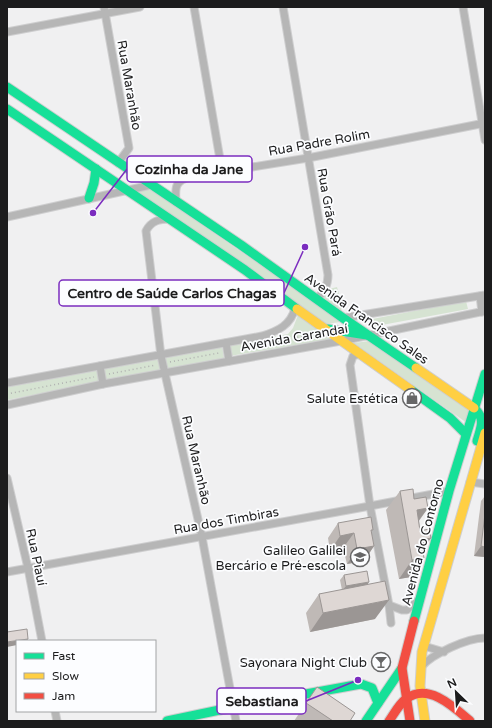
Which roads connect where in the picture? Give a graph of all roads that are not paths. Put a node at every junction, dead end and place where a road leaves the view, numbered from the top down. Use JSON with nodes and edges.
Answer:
{"nodes":[{"id":1,"x":140,"y":7,"type":"edge"},
{"id":2,"x":194,"y":7,"type":"edge"},
{"id":3,"x":283,"y":7,"type":"edge"},
{"id":4,"x":463,"y":7,"type":"edge"},
{"id":5,"x":105,"y":10,"type":"edge"},
{"id":6,"x":7,"y":32,"type":"edge"},
{"id":7,"x":7,"y":87,"type":"edge"},
{"id":8,"x":7,"y":109,"type":"edge"},
{"id":9,"x":484,"y":123,"type":"edge"},
{"id":10,"x":485,"y":140,"type":"edge"},
{"id":11,"x":308,"y":158,"type":"junction"},
{"id":12,"x":118,"y":163,"type":"junction"},
{"id":13,"x":96,"y":169,"type":"junction"},
{"id":14,"x":222,"y":171,"type":"junction"},
{"id":15,"x":151,"y":185,"type":"junction"},
{"id":16,"x":126,"y":190,"type":"junction"},
{"id":17,"x":90,"y":198,"type":"junction"},
{"id":18,"x":176,"y":202,"type":"junction"},
{"id":19,"x":7,"y":216,"type":"edge"},
{"id":20,"x":170,"y":219,"type":"junction"},
{"id":21,"x":256,"y":256,"type":"junction"},
{"id":22,"x":246,"y":270,"type":"junction"},
{"id":23,"x":482,"y":296,"type":"edge"},
{"id":24,"x":317,"y":299,"type":"junction"},
{"id":25,"x":296,"y":308,"type":"junction"},
{"id":26,"x":483,"y":311,"type":"edge"},
{"id":27,"x":343,"y":318,"type":"junction"},
{"id":28,"x":321,"y":326,"type":"junction"},
{"id":29,"x":369,"y":335,"type":"junction"},
{"id":30,"x":341,"y":341,"type":"junction"},
{"id":31,"x":226,"y":343,"type":"junction"},
{"id":32,"x":360,"y":354,"type":"junction"},
{"id":33,"x":161,"y":356,"type":"junction"},
{"id":34,"x":229,"y":361,"type":"junction"},
{"id":35,"x":100,"y":366,"type":"junction"},
{"id":36,"x":164,"y":372,"type":"junction"},
{"id":37,"x":485,"y":374,"type":"edge"},
{"id":38,"x":7,"y":384,"type":"edge"},
{"id":39,"x":103,"y":384,"type":"junction"},
{"id":40,"x":7,"y":405,"type":"edge"},
{"id":41,"x":474,"y":408,"type":"junction"},
{"id":42,"x":485,"y":433,"type":"edge"},
{"id":43,"x":466,"y":434,"type":"junction"},
{"id":44,"x":7,"y":478,"type":"edge"},
{"id":45,"x":471,"y":478,"type":"junction"},
{"id":46,"x":485,"y":484,"type":"edge"},
{"id":47,"x":449,"y":491,"type":"junction"},
{"id":48,"x":370,"y":506,"type":"junction"},
{"id":49,"x":202,"y":537,"type":"junction"},
{"id":50,"x":28,"y":568,"type":"junction"},
{"id":51,"x":7,"y":572,"type":"edge"},
{"id":52,"x":419,"y":600,"type":"junction"},
{"id":53,"x":389,"y":605,"type":"junction"},
{"id":54,"x":391,"y":623,"type":"dead end"},
{"id":55,"x":485,"y":638,"type":"edge"},
{"id":56,"x":42,"y":640,"type":"edge"},
{"id":57,"x":424,"y":646,"type":"junction"},
{"id":58,"x":444,"y":652,"type":"junction"},
{"id":59,"x":402,"y":668,"type":"junction"},
{"id":60,"x":419,"y":669,"type":"junction"},
{"id":61,"x":420,"y":692,"type":"junction"},
{"id":62,"x":406,"y":699,"type":"junction"},
{"id":63,"x":378,"y":703,"type":"junction"},
{"id":64,"x":234,"y":707,"type":"junction"},
{"id":65,"x":167,"y":721,"type":"edge"},
{"id":66,"x":236,"y":721,"type":"edge"},
{"id":67,"x":366,"y":721,"type":"edge"},
{"id":68,"x":389,"y":721,"type":"edge"},
{"id":69,"x":410,"y":721,"type":"edge"},
{"id":70,"x":425,"y":721,"type":"edge"},
{"id":71,"x":470,"y":721,"type":"edge"}],
"edges":[{"from":1,"to":5,"type":"street"},
{"from":2,"to":14,"type":"street"},
{"from":3,"to":11,"type":"street","name":"Rua Grão Pará"},
{"from":4,"to":9,"type":"street"},
{"from":5,"to":6,"type":"street"},
{"from":5,"to":12,"type":"street","name":"Rua Maranhão"},
{"from":7,"to":12,"type":"street","name":"Avenida Francisco Sales"},
{"from":8,"to":13,"type":"street"},
{"from":9,"to":10,"type":"street"},
{"from":9,"to":11,"type":"street","name":"Rua Padre Rolim"},
{"from":11,"to":14,"type":"street","name":"Rua Padre Rolim"},
{"from":11,"to":24,"type":"street","name":"Rua Grão Pará"},
{"from":12,"to":15,"type":"street","name":"Avenida Francisco Sales"},
{"from":13,"to":16,"type":"street"},
{"from":13,"to":17,"type":"street"},
{"from":14,"to":18,"type":"street","name":"Rua Padre Rolim"},
{"from":15,"to":16,"type":"street"},
{"from":15,"to":18,"type":"street","name":"Avenida Francisco Sales"},
{"from":16,"to":17,"type":"street"},
{"from":16,"to":20,"type":"street"},
{"from":17,"to":19,"type":"street"},
{"from":18,"to":21,"type":"street","name":"Avenida Francisco Sales"},
{"from":20,"to":22,"type":"street"},
{"from":20,"to":33,"type":"street","name":"Rua Maranhão"},
{"from":21,"to":22,"type":"street"},
{"from":21,"to":24,"type":"street","name":"Avenida Francisco Sales"},
{"from":22,"to":25,"type":"street"},
{"from":23,"to":26,"type":"street","name":"Avenida Carandaí"},
{"from":23,"to":27,"type":"street","name":"Avenida Carandaí"},
{"from":24,"to":27,"type":"street","name":"Avenida Francisco Sales"},
{"from":25,"to":28,"type":"street"},
{"from":25,"to":31,"type":"street","name":"Avenida Carandaí"},
{"from":26,"to":29,"type":"street","name":"Avenida Carandaí"},
{"from":27,"to":29,"type":"street","name":"Avenida Francisco Sales"},
{"from":28,"to":29,"type":"street"},
{"from":28,"to":30,"type":"street"},
{"from":29,"to":30,"type":"street","name":"Avenida Carandaí"},
{"from":29,"to":41,"type":"street","name":"Avenida Francisco Sales"},
{"from":30,"to":32,"type":"street"},
{"from":30,"to":34,"type":"street","name":"Avenida Carandaí"},
{"from":31,"to":33,"type":"street","name":"Avenida Carandaí"},
{"from":31,"to":34,"type":"street","name":"Avenida Carandaí"},
{"from":32,"to":43,"type":"street"},
{"from":32,"to":48,"type":"street"},
{"from":33,"to":35,"type":"street","name":"Avenida Carandaí"},
{"from":33,"to":36,"type":"street","name":"Rua Maranhão"},
{"from":34,"to":36,"type":"street","name":"Avenida Carandaí"},
{"from":35,"to":38,"type":"street","name":"Avenida Carandaí"},
{"from":35,"to":39,"type":"street"},
{"from":36,"to":39,"type":"street","name":"Avenida Carandaí"},
{"from":36,"to":49,"type":"street","name":"Rua Maranhão"},
{"from":37,"to":41,"type":"street","name":"Avenida do Contorno"},
{"from":39,"to":40,"type":"street","name":"Avenida Carandaí"},
{"from":41,"to":43,"type":"street","name":"Avenida do Contorno"},
{"from":41,"to":45,"type":"street"},
{"from":42,"to":45,"type":"street"},
{"from":43,"to":47,"type":"street","name":"Avenida do Contorno"},
{"from":44,"to":50,"type":"street","name":"Rua Piauí"},
{"from":45,"to":46,"type":"street"},
{"from":45,"to":57,"type":"street"},
{"from":47,"to":48,"type":"street","name":"Rua dos Timbiras"},
{"from":47,"to":52,"type":"street","name":"Avenida do Contorno"},
{"from":48,"to":49,"type":"street","name":"Rua dos Timbiras"},
{"from":48,"to":53,"type":"street"},
{"from":49,"to":50,"type":"street","name":"Rua dos Timbiras"},
{"from":49,"to":64,"type":"street","name":"Rua Maranhão"},
{"from":50,"to":51,"type":"street","name":"Rua dos Timbiras"},
{"from":50,"to":56,"type":"street","name":"Rua Piauí"},
{"from":52,"to":53,"type":"street"},
{"from":52,"to":59,"type":"street","name":"Avenida do Contorno"},
{"from":53,"to":54,"type":"street"},
{"from":55,"to":58,"type":"street"},
{"from":57,"to":58,"type":"street"},
{"from":57,"to":60,"type":"street"},
{"from":58,"to":60,"type":"street"},
{"from":59,"to":62,"type":"street","name":"Avenida do Contorno"},
{"from":59,"to":63,"type":"street"},
{"from":60,"to":61,"type":"street"},
{"from":61,"to":62,"type":"street"},
{"from":61,"to":70,"type":"street"},
{"from":61,"to":71,"type":"street"},
{"from":62,"to":68,"type":"street"},
{"from":62,"to":69,"type":"street","name":"Avenida do Contorno"},
{"from":63,"to":64,"type":"street"},
{"from":63,"to":67,"type":"street"},
{"from":64,"to":65,"type":"street"},
{"from":64,"to":66,"type":"street","name":"Rua Maranhão"}]}
